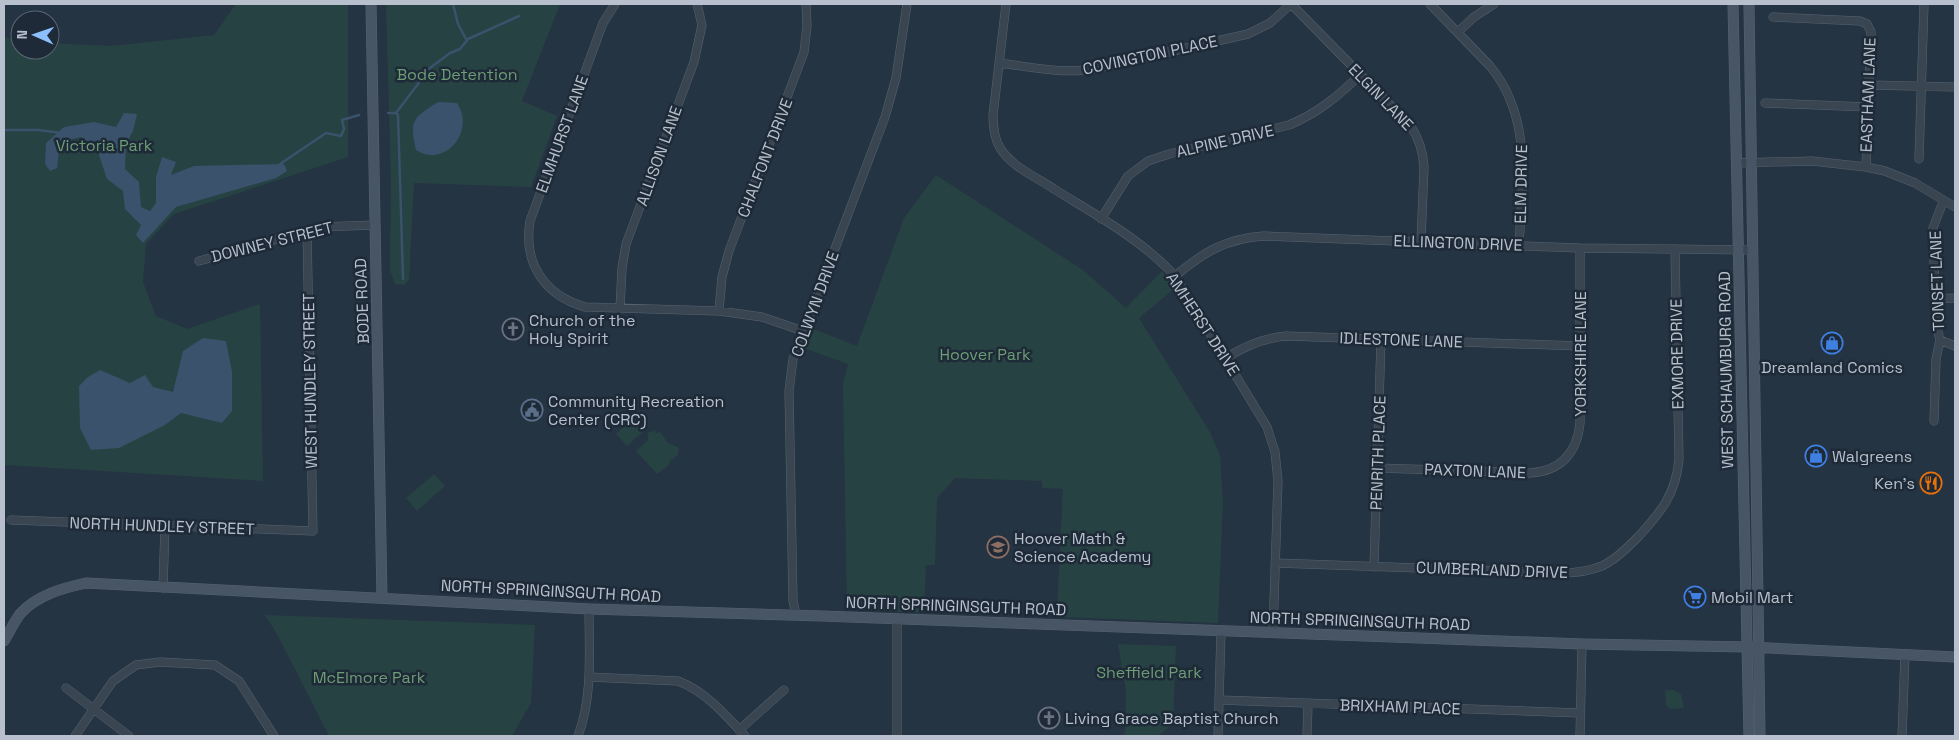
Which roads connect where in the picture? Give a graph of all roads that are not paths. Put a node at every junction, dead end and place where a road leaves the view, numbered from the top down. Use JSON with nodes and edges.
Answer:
{"nodes":[{"id":1,"x":371,"y":4,"type":"edge"},
{"id":2,"x":615,"y":4,"type":"edge"},
{"id":3,"x":697,"y":4,"type":"edge"},
{"id":4,"x":806,"y":4,"type":"edge"},
{"id":5,"x":907,"y":4,"type":"edge"},
{"id":6,"x":1006,"y":4,"type":"edge"},
{"id":7,"x":1291,"y":4,"type":"edge"},
{"id":8,"x":1430,"y":4,"type":"edge"},
{"id":9,"x":1494,"y":4,"type":"edge"},
{"id":10,"x":1733,"y":4,"type":"edge"},
{"id":11,"x":1749,"y":4,"type":"edge"},
{"id":12,"x":1924,"y":4,"type":"edge"},
{"id":13,"x":1773,"y":17,"type":"dead end"},
{"id":14,"x":1458,"y":32,"type":"junction"},
{"id":15,"x":999,"y":63,"type":"junction"},
{"id":16,"x":1360,"y":75,"type":"junction"},
{"id":17,"x":1870,"y":85,"type":"junction"},
{"id":18,"x":1922,"y":86,"type":"junction"},
{"id":19,"x":1955,"y":87,"type":"edge"},
{"id":20,"x":1765,"y":103,"type":"dead end"},
{"id":21,"x":1869,"y":106,"type":"junction"},
{"id":22,"x":1919,"y":159,"type":"dead end"},
{"id":23,"x":1751,"y":162,"type":"junction"},
{"id":24,"x":1737,"y":163,"type":"junction"},
{"id":25,"x":1866,"y":167,"type":"junction"},
{"id":26,"x":1943,"y":202,"type":"junction"},
{"id":27,"x":1955,"y":207,"type":"edge"},
{"id":28,"x":1101,"y":218,"type":"junction"},
{"id":29,"x":375,"y":224,"type":"junction"},
{"id":30,"x":307,"y":231,"type":"junction"},
{"id":31,"x":1421,"y":242,"type":"junction"},
{"id":32,"x":1520,"y":246,"type":"junction"},
{"id":33,"x":1580,"y":248,"type":"junction"},
{"id":34,"x":1675,"y":249,"type":"junction"},
{"id":35,"x":1739,"y":250,"type":"junction"},
{"id":36,"x":1753,"y":250,"type":"junction"},
{"id":37,"x":199,"y":261,"type":"dead end"},
{"id":38,"x":1175,"y":276,"type":"junction"},
{"id":39,"x":1955,"y":298,"type":"edge"},
{"id":40,"x":1935,"y":300,"type":"junction"},
{"id":41,"x":620,"y":309,"type":"junction"},
{"id":42,"x":719,"y":311,"type":"junction"},
{"id":43,"x":803,"y":331,"type":"junction"},
{"id":44,"x":1381,"y":340,"type":"junction"},
{"id":45,"x":1940,"y":340,"type":"junction"},
{"id":46,"x":1580,"y":346,"type":"junction"},
{"id":47,"x":1955,"y":346,"type":"edge"},
{"id":48,"x":1226,"y":358,"type":"junction"},
{"id":49,"x":1934,"y":421,"type":"dead end"},
{"id":50,"x":1568,"y":457,"type":"joint"},
{"id":51,"x":1679,"y":459,"type":"joint"},
{"id":52,"x":1377,"y":468,"type":"junction"},
{"id":53,"x":11,"y":520,"type":"dead end"},
{"id":54,"x":166,"y":526,"type":"junction"},
{"id":55,"x":313,"y":531,"type":"joint"},
{"id":56,"x":1275,"y":563,"type":"junction"},
{"id":57,"x":1374,"y":567,"type":"junction"},
{"id":58,"x":163,"y":588,"type":"junction"},
{"id":59,"x":382,"y":598,"type":"junction"},
{"id":60,"x":589,"y":609,"type":"junction"},
{"id":61,"x":796,"y":615,"type":"junction"},
{"id":62,"x":897,"y":619,"type":"junction"},
{"id":63,"x":1222,"y":631,"type":"junction"},
{"id":64,"x":1273,"y":633,"type":"junction"},
{"id":65,"x":4,"y":641,"type":"edge"},
{"id":66,"x":1582,"y":644,"type":"junction"},
{"id":67,"x":1748,"y":647,"type":"junction"},
{"id":68,"x":1759,"y":647,"type":"junction"},
{"id":69,"x":1905,"y":655,"type":"junction"},
{"id":70,"x":1955,"y":657,"type":"edge"},
{"id":71,"x":589,"y":677,"type":"junction"},
{"id":72,"x":66,"y":688,"type":"dead end"},
{"id":73,"x":784,"y":690,"type":"dead end"},
{"id":74,"x":1220,"y":700,"type":"junction"},
{"id":75,"x":1308,"y":704,"type":"junction"},
{"id":76,"x":94,"y":711,"type":"junction"},
{"id":77,"x":1580,"y":713,"type":"junction"},
{"id":78,"x":739,"y":730,"type":"junction"},
{"id":79,"x":75,"y":736,"type":"edge"},
{"id":80,"x":129,"y":736,"type":"edge"},
{"id":81,"x":274,"y":736,"type":"edge"},
{"id":82,"x":578,"y":736,"type":"edge"},
{"id":83,"x":745,"y":736,"type":"edge"},
{"id":84,"x":897,"y":736,"type":"edge"},
{"id":85,"x":1218,"y":736,"type":"edge"},
{"id":86,"x":1307,"y":736,"type":"edge"},
{"id":87,"x":1580,"y":736,"type":"edge"},
{"id":88,"x":1749,"y":736,"type":"edge"},
{"id":89,"x":1760,"y":736,"type":"edge"},
{"id":90,"x":1902,"y":736,"type":"edge"}],
"edges":[{"from":1,"to":29,"type":"street","name":"BODE ROAD"},
{"from":2,"to":41,"type":"street","name":"ELMHURST LANE"},
{"from":3,"to":41,"type":"street","name":"ALLISON LANE"},
{"from":4,"to":42,"type":"street","name":"CHALFONT DRIVE"},
{"from":5,"to":43,"type":"street","name":"COLWYN DRIVE"},
{"from":6,"to":15,"type":"street","name":"AMHERST DRIVE"},
{"from":7,"to":15,"type":"street","name":"COVINGTON PLACE"},
{"from":7,"to":16,"type":"street","name":"ELGIN LANE"},
{"from":8,"to":14,"type":"street","name":"ELM DRIVE"},
{"from":9,"to":14,"type":"street"},
{"from":10,"to":24,"type":"street","name":"WEST SCHAUMBURG ROAD"},
{"from":11,"to":23,"type":"street","name":"WEST SCHAUMBURG ROAD"},
{"from":12,"to":18,"type":"street"},
{"from":13,"to":17,"type":"street","name":"EASTHAM LANE"},
{"from":14,"to":32,"type":"street","name":"ELM DRIVE"},
{"from":15,"to":28,"type":"street","name":"AMHERST DRIVE"},
{"from":16,"to":28,"type":"street","name":"ALPINE DRIVE"},
{"from":16,"to":31,"type":"street","name":"ELGIN LANE"},
{"from":17,"to":18,"type":"street"},
{"from":17,"to":21,"type":"street","name":"EASTHAM LANE"},
{"from":18,"to":19,"type":"street"},
{"from":18,"to":22,"type":"street"},
{"from":20,"to":21,"type":"street"},
{"from":21,"to":25,"type":"street","name":"EASTHAM LANE"},
{"from":23,"to":24,"type":"street"},
{"from":23,"to":25,"type":"street"},
{"from":23,"to":36,"type":"street","name":"WEST SCHAUMBURG ROAD"},
{"from":24,"to":35,"type":"street","name":"WEST SCHAUMBURG ROAD"},
{"from":25,"to":26,"type":"street"},
{"from":26,"to":27,"type":"street"},
{"from":26,"to":40,"type":"street","name":"TONSET LANE"},
{"from":28,"to":38,"type":"street","name":"AMHERST DRIVE"},
{"from":29,"to":30,"type":"street","name":"DOWNEY STREET"},
{"from":29,"to":59,"type":"street","name":"BODE ROAD"},
{"from":30,"to":37,"type":"street","name":"DOWNEY STREET"},
{"from":30,"to":55,"type":"street","name":"WEST HUNDLEY STREET"},
{"from":31,"to":32,"type":"street","name":"ELLINGTON DRIVE"},
{"from":31,"to":38,"type":"street","name":"ELLINGTON DRIVE"},
{"from":32,"to":33,"type":"street","name":"ELLINGTON DRIVE"},
{"from":33,"to":34,"type":"street","name":"ELLINGTON DRIVE"},
{"from":33,"to":46,"type":"street","name":"YORKSHIRE LANE"},
{"from":34,"to":35,"type":"street","name":"ELLINGTON DRIVE"},
{"from":34,"to":51,"type":"street","name":"EXMORE DRIVE"},
{"from":35,"to":36,"type":"street","name":"ELLINGTON DRIVE"},
{"from":35,"to":67,"type":"street","name":"WEST SCHAUMBURG ROAD"},
{"from":36,"to":68,"type":"street","name":"WEST SCHAUMBURG ROAD"},
{"from":38,"to":48,"type":"street","name":"AMHERST DRIVE"},
{"from":39,"to":40,"type":"street"},
{"from":40,"to":45,"type":"street","name":"TONSET LANE"},
{"from":41,"to":42,"type":"street","name":"ELMHURST LANE"},
{"from":42,"to":43,"type":"street","name":"ELMHURST LANE"},
{"from":43,"to":61,"type":"street","name":"COLWYN DRIVE"},
{"from":44,"to":46,"type":"street","name":"IDLESTONE LANE"},
{"from":44,"to":48,"type":"street","name":"IDLESTONE LANE"},
{"from":44,"to":52,"type":"street","name":"PENRITH PLACE"},
{"from":45,"to":47,"type":"street"},
{"from":45,"to":49,"type":"street","name":"TONSET LANE"},
{"from":46,"to":50,"type":"street","name":"YORKSHIRE LANE"},
{"from":48,"to":56,"type":"street","name":"AMHERST DRIVE"},
{"from":50,"to":52,"type":"street","name":"PAXTON LANE"},
{"from":51,"to":57,"type":"street","name":"CUMBERLAND DRIVE"},
{"from":52,"to":57,"type":"street","name":"PENRITH PLACE"},
{"from":53,"to":54,"type":"street","name":"NORTH HUNDLEY STREET"},
{"from":54,"to":55,"type":"street","name":"NORTH HUNDLEY STREET"},
{"from":54,"to":58,"type":"street"},
{"from":56,"to":57,"type":"street","name":"CUMBERLAND DRIVE"},
{"from":56,"to":64,"type":"street","name":"AMHERST DRIVE"},
{"from":58,"to":59,"type":"street","name":"NORTH SPRINGINSGUTH ROAD"},
{"from":58,"to":65,"type":"street"},
{"from":59,"to":60,"type":"street","name":"NORTH SPRINGINSGUTH ROAD"},
{"from":60,"to":61,"type":"street","name":"NORTH SPRINGINSGUTH ROAD"},
{"from":60,"to":71,"type":"street"},
{"from":61,"to":62,"type":"street","name":"NORTH SPRINGINSGUTH ROAD"},
{"from":62,"to":63,"type":"street","name":"NORTH SPRINGINSGUTH ROAD"},
{"from":62,"to":84,"type":"street"},
{"from":63,"to":64,"type":"street","name":"NORTH SPRINGINSGUTH ROAD"},
{"from":63,"to":74,"type":"street"},
{"from":64,"to":66,"type":"street","name":"NORTH SPRINGINSGUTH ROAD"},
{"from":66,"to":67,"type":"street","name":"NORTH SPRINGINSGUTH ROAD"},
{"from":66,"to":77,"type":"street"},
{"from":67,"to":68,"type":"street","name":"NORTH SPRINGINSGUTH ROAD"},
{"from":67,"to":88,"type":"street","name":"WEST SCHAUMBURG ROAD"},
{"from":68,"to":69,"type":"street","name":"NORTH SPRINGINSGUTH ROAD"},
{"from":68,"to":89,"type":"street","name":"WEST SCHAUMBURG ROAD"},
{"from":69,"to":70,"type":"street","name":"NORTH SPRINGINSGUTH ROAD"},
{"from":69,"to":90,"type":"street"},
{"from":71,"to":78,"type":"street"},
{"from":71,"to":82,"type":"street"},
{"from":72,"to":76,"type":"street"},
{"from":73,"to":78,"type":"street"},
{"from":74,"to":75,"type":"street","name":"BRIXHAM PLACE"},
{"from":74,"to":85,"type":"street"},
{"from":75,"to":77,"type":"street","name":"BRIXHAM PLACE"},
{"from":75,"to":86,"type":"street"},
{"from":76,"to":79,"type":"street"},
{"from":76,"to":80,"type":"street"},
{"from":76,"to":81,"type":"street"},
{"from":77,"to":87,"type":"street"},
{"from":78,"to":83,"type":"street"}]}
